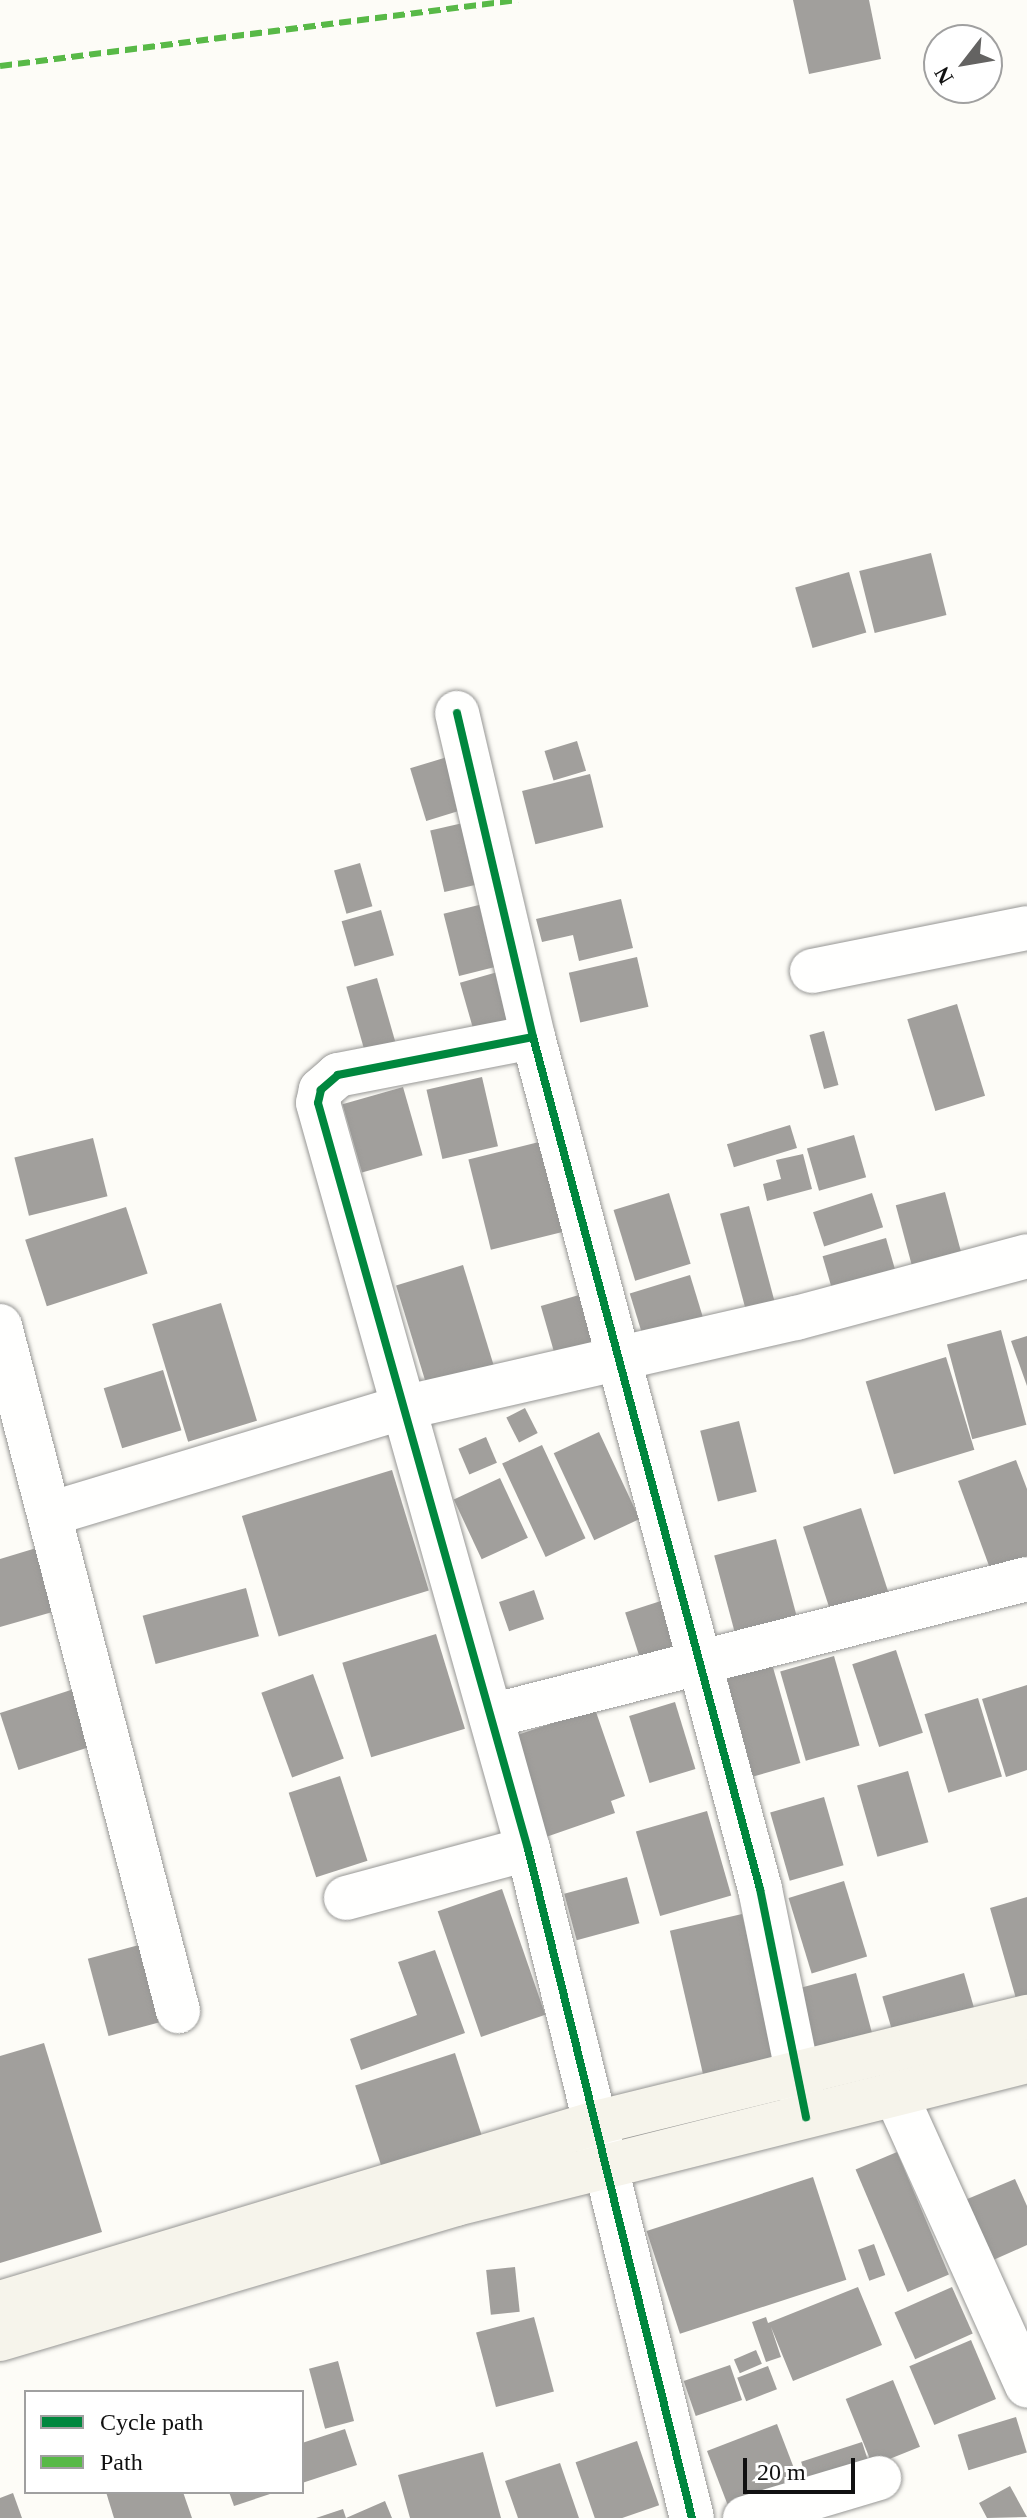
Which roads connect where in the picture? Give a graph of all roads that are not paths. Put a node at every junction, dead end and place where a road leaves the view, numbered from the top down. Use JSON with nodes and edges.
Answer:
{"nodes":[{"id":1,"x":457,"y":713,"type":"dead end"},
{"id":2,"x":1027,"y":928,"type":"edge"},
{"id":3,"x":812,"y":971,"type":"dead end"},
{"id":4,"x":533,"y":1037,"type":"junction"},
{"id":5,"x":1027,"y":1256,"type":"edge"},
{"id":6,"x":0,"y":1326,"type":"edge"},
{"id":7,"x":616,"y":1358,"type":"junction"},
{"id":8,"x":398,"y":1409,"type":"junction"},
{"id":9,"x":53,"y":1513,"type":"junction"},
{"id":10,"x":1027,"y":1579,"type":"edge"},
{"id":11,"x":702,"y":1666,"type":"junction"},
{"id":12,"x":491,"y":1716,"type":"junction"},
{"id":13,"x":528,"y":1849,"type":"junction"},
{"id":14,"x":346,"y":1898,"type":"dead end"},
{"id":15,"x":178,"y":2011,"type":"dead end"},
{"id":16,"x":1027,"y":2017,"type":"edge"},
{"id":17,"x":1027,"y":2061,"type":"edge"},
{"id":18,"x":797,"y":2074,"type":"junction"},
{"id":19,"x":895,"y":2093,"type":"junction"},
{"id":20,"x":806,"y":2117,"type":"junction"},
{"id":21,"x":599,"y":2122,"type":"junction"},
{"id":22,"x":610,"y":2168,"type":"junction"},
{"id":23,"x":0,"y":2303,"type":"edge"},
{"id":24,"x":0,"y":2339,"type":"edge"},
{"id":25,"x":1027,"y":2386,"type":"edge"},
{"id":26,"x":879,"y":2478,"type":"dead end"},
{"id":27,"x":692,"y":2518,"type":"edge"},
{"id":28,"x":745,"y":2518,"type":"edge"}],
"edges":[{"from":1,"to":4,"type":"street"},
{"from":2,"to":3,"type":"street"},
{"from":4,"to":7,"type":"street"},
{"from":4,"to":8,"type":"street"},
{"from":5,"to":7,"type":"street"},
{"from":6,"to":9,"type":"street"},
{"from":7,"to":8,"type":"street"},
{"from":7,"to":11,"type":"street"},
{"from":8,"to":9,"type":"street"},
{"from":8,"to":12,"type":"street"},
{"from":9,"to":15,"type":"street"},
{"from":10,"to":11,"type":"street"},
{"from":11,"to":12,"type":"street"},
{"from":11,"to":18,"type":"street"},
{"from":12,"to":13,"type":"street"},
{"from":13,"to":14,"type":"street"},
{"from":13,"to":21,"type":"street"},
{"from":16,"to":18,"type":"main road"},
{"from":17,"to":19,"type":"main road"},
{"from":18,"to":20,"type":"street"},
{"from":18,"to":21,"type":"main road"},
{"from":19,"to":20,"type":"main road"},
{"from":19,"to":25,"type":"street"},
{"from":20,"to":22,"type":"main road"},
{"from":21,"to":22,"type":"street"},
{"from":21,"to":23,"type":"main road"},
{"from":22,"to":24,"type":"main road"},
{"from":22,"to":27,"type":"street"},
{"from":26,"to":28,"type":"street"}]}
